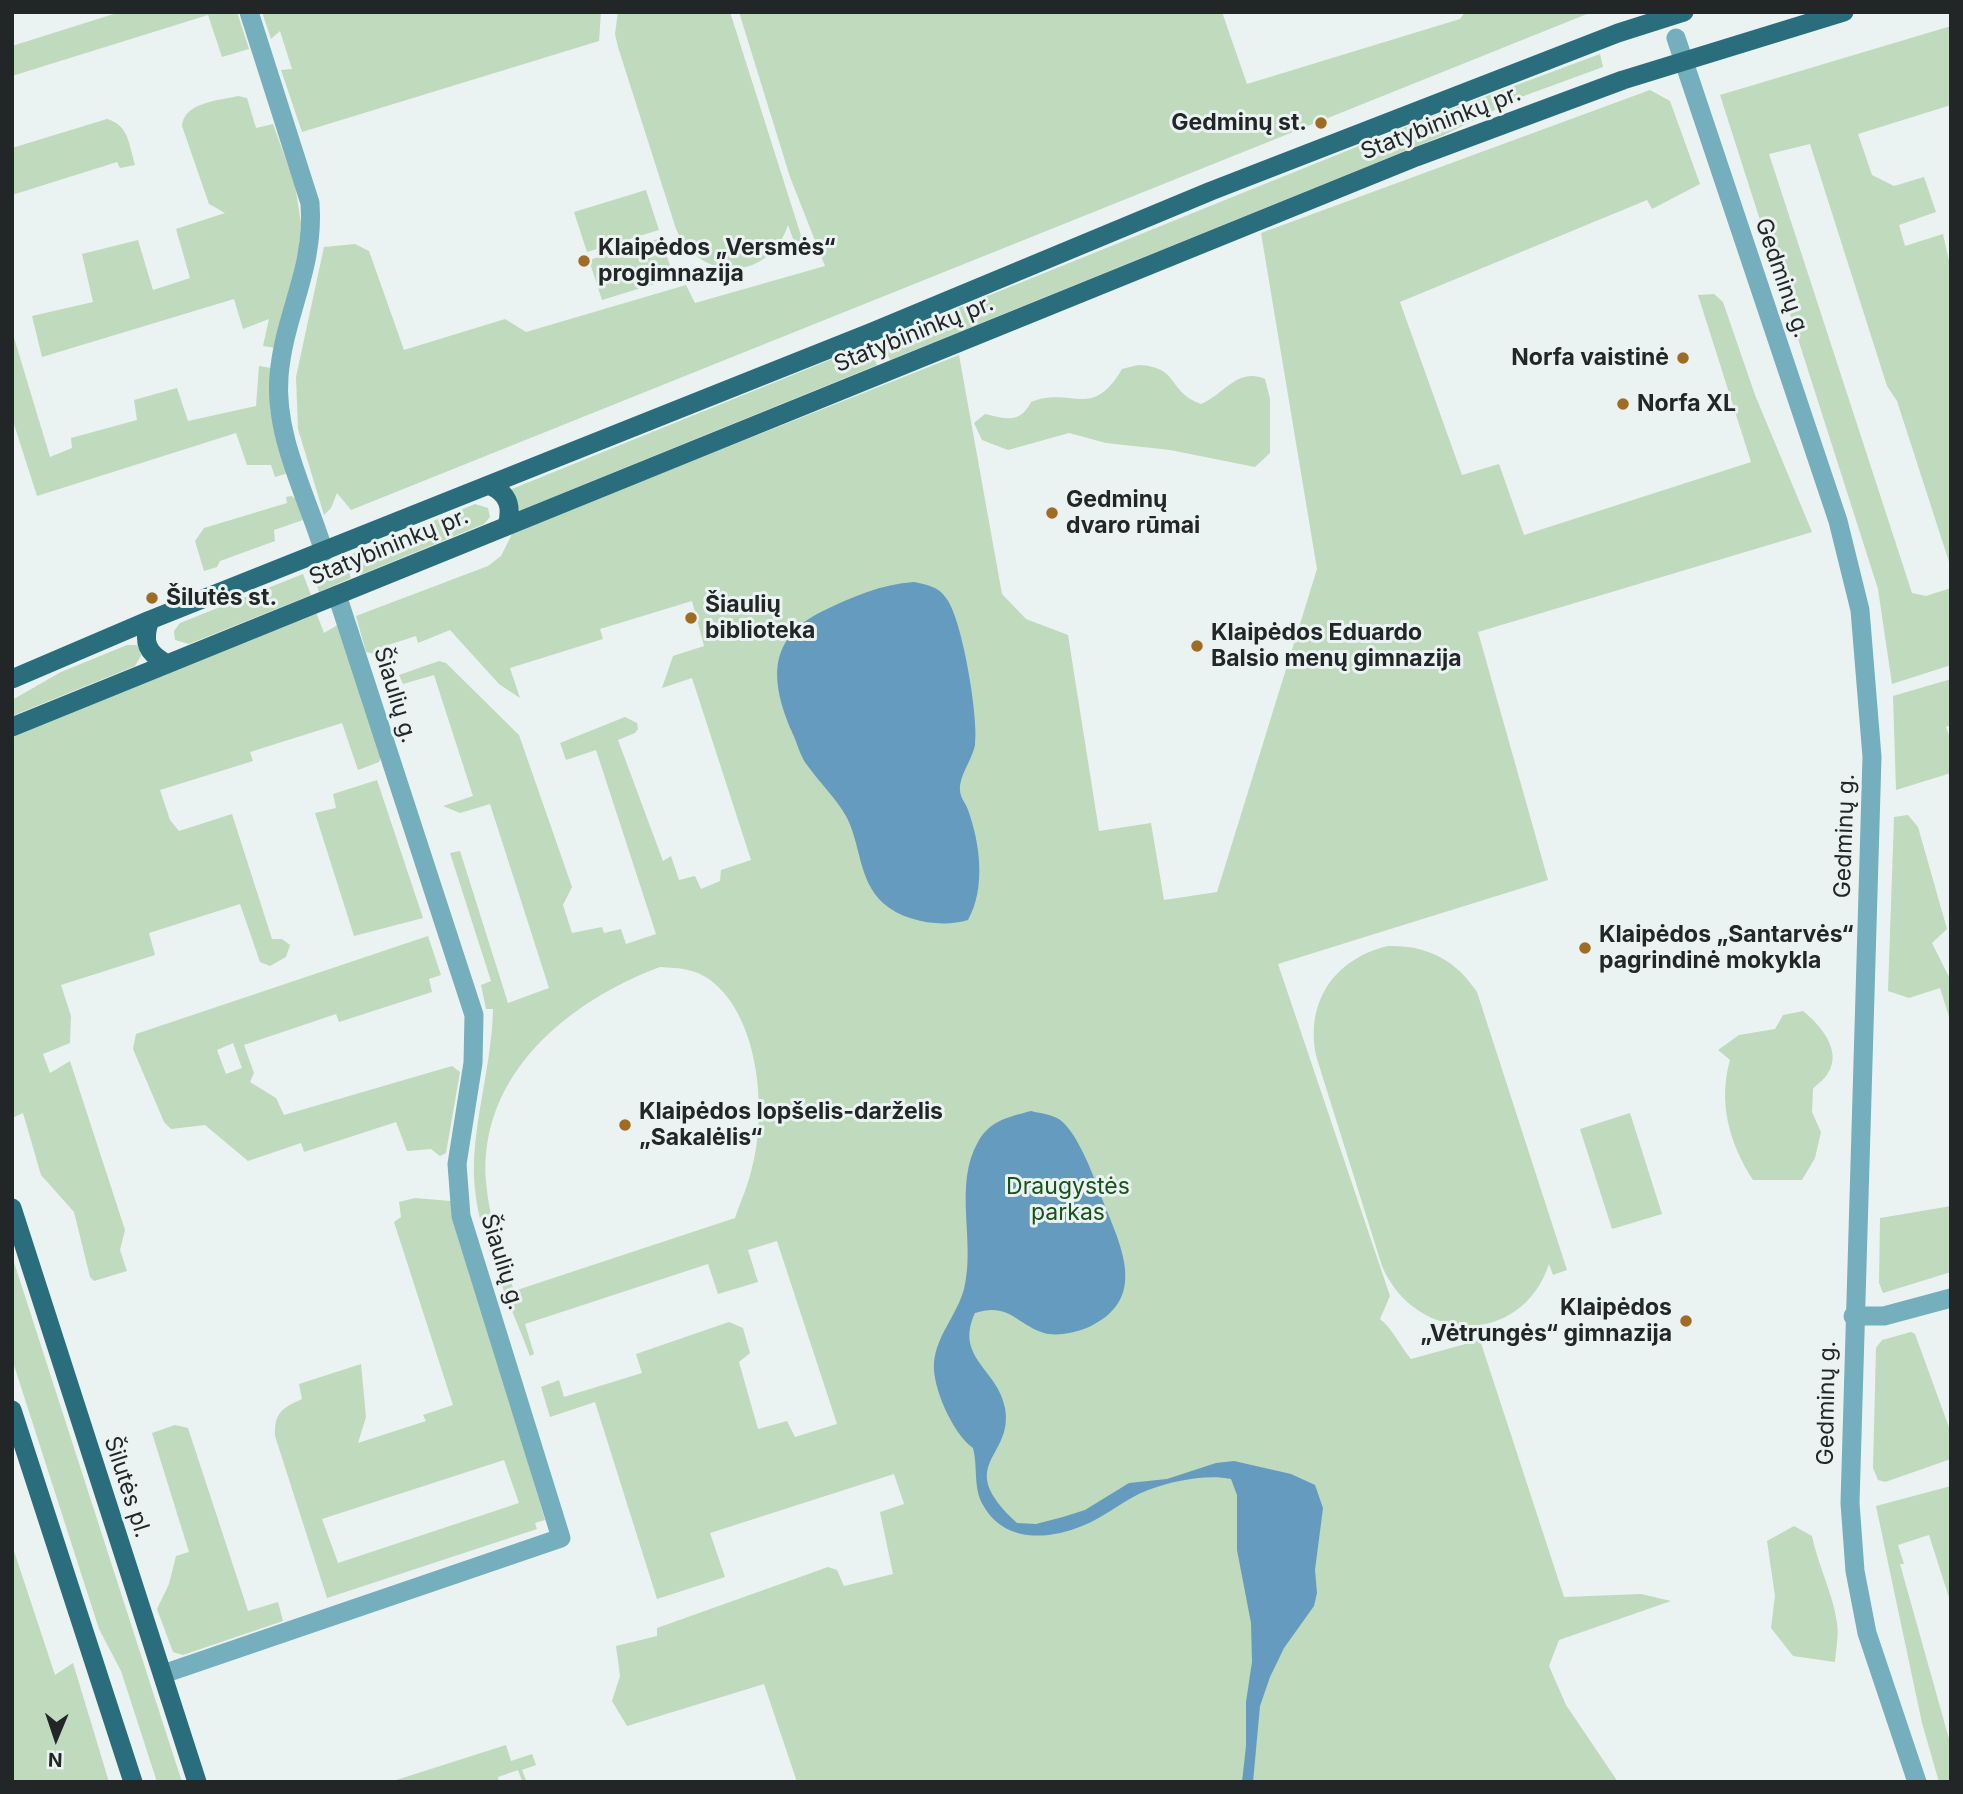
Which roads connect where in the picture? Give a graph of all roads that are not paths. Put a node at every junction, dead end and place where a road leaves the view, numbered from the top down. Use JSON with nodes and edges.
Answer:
{"nodes":[{"id":1,"x":249,"y":12,"type":"edge"},
{"id":2,"x":1844,"y":12,"type":"edge"},
{"id":3,"x":1675,"y":14,"type":"edge"},
{"id":4,"x":1683,"y":60,"type":"junction"},
{"id":5,"x":491,"y":486,"type":"junction"},
{"id":6,"x":507,"y":526,"type":"junction"},
{"id":7,"x":324,"y":552,"type":"junction"},
{"id":8,"x":337,"y":595,"type":"junction"},
{"id":9,"x":150,"y":621,"type":"junction"},
{"id":10,"x":167,"y":664,"type":"junction"},
{"id":11,"x":12,"y":679,"type":"edge"},
{"id":12,"x":12,"y":727,"type":"edge"},
{"id":13,"x":12,"y":1208,"type":"edge"},
{"id":14,"x":1951,"y":1298,"type":"edge"},
{"id":15,"x":1853,"y":1316,"type":"junction"},
{"id":16,"x":12,"y":1410,"type":"edge"},
{"id":17,"x":163,"y":1674,"type":"junction"},
{"id":18,"x":133,"y":1782,"type":"edge"},
{"id":19,"x":197,"y":1782,"type":"edge"},
{"id":20,"x":1917,"y":1782,"type":"edge"}],
"edges":[{"from":1,"to":7,"type":"street"},
{"from":2,"to":4,"type":"main road","name":"Statybininkų pr."},
{"from":3,"to":4,"type":"street","name":"Gedminų g."},
{"from":3,"to":5,"type":"main road","name":"Statybininkų pr."},
{"from":4,"to":6,"type":"main road","name":"Statybininkų pr."},
{"from":4,"to":15,"type":"street","name":"Gedminų g."},
{"from":5,"to":6,"type":"main road"},
{"from":5,"to":7,"type":"main road","name":"Statybininkų pr."},
{"from":6,"to":8,"type":"main road","name":"Statybininkų pr."},
{"from":7,"to":9,"type":"main road","name":"Statybininkų pr."},
{"from":8,"to":10,"type":"main road","name":"Statybininkų pr."},
{"from":8,"to":17,"type":"street","name":"Šiaulių g."},
{"from":9,"to":10,"type":"main road"},
{"from":9,"to":11,"type":"main road","name":"Statybininkų pr."},
{"from":10,"to":12,"type":"main road","name":"Statybininkų pr."},
{"from":13,"to":17,"type":"main road","name":"Šilutės pl."},
{"from":14,"to":15,"type":"street"},
{"from":15,"to":20,"type":"street","name":"Gedminų g."},
{"from":16,"to":18,"type":"main road"},
{"from":17,"to":19,"type":"main road","name":"Šilutės pl."}]}
